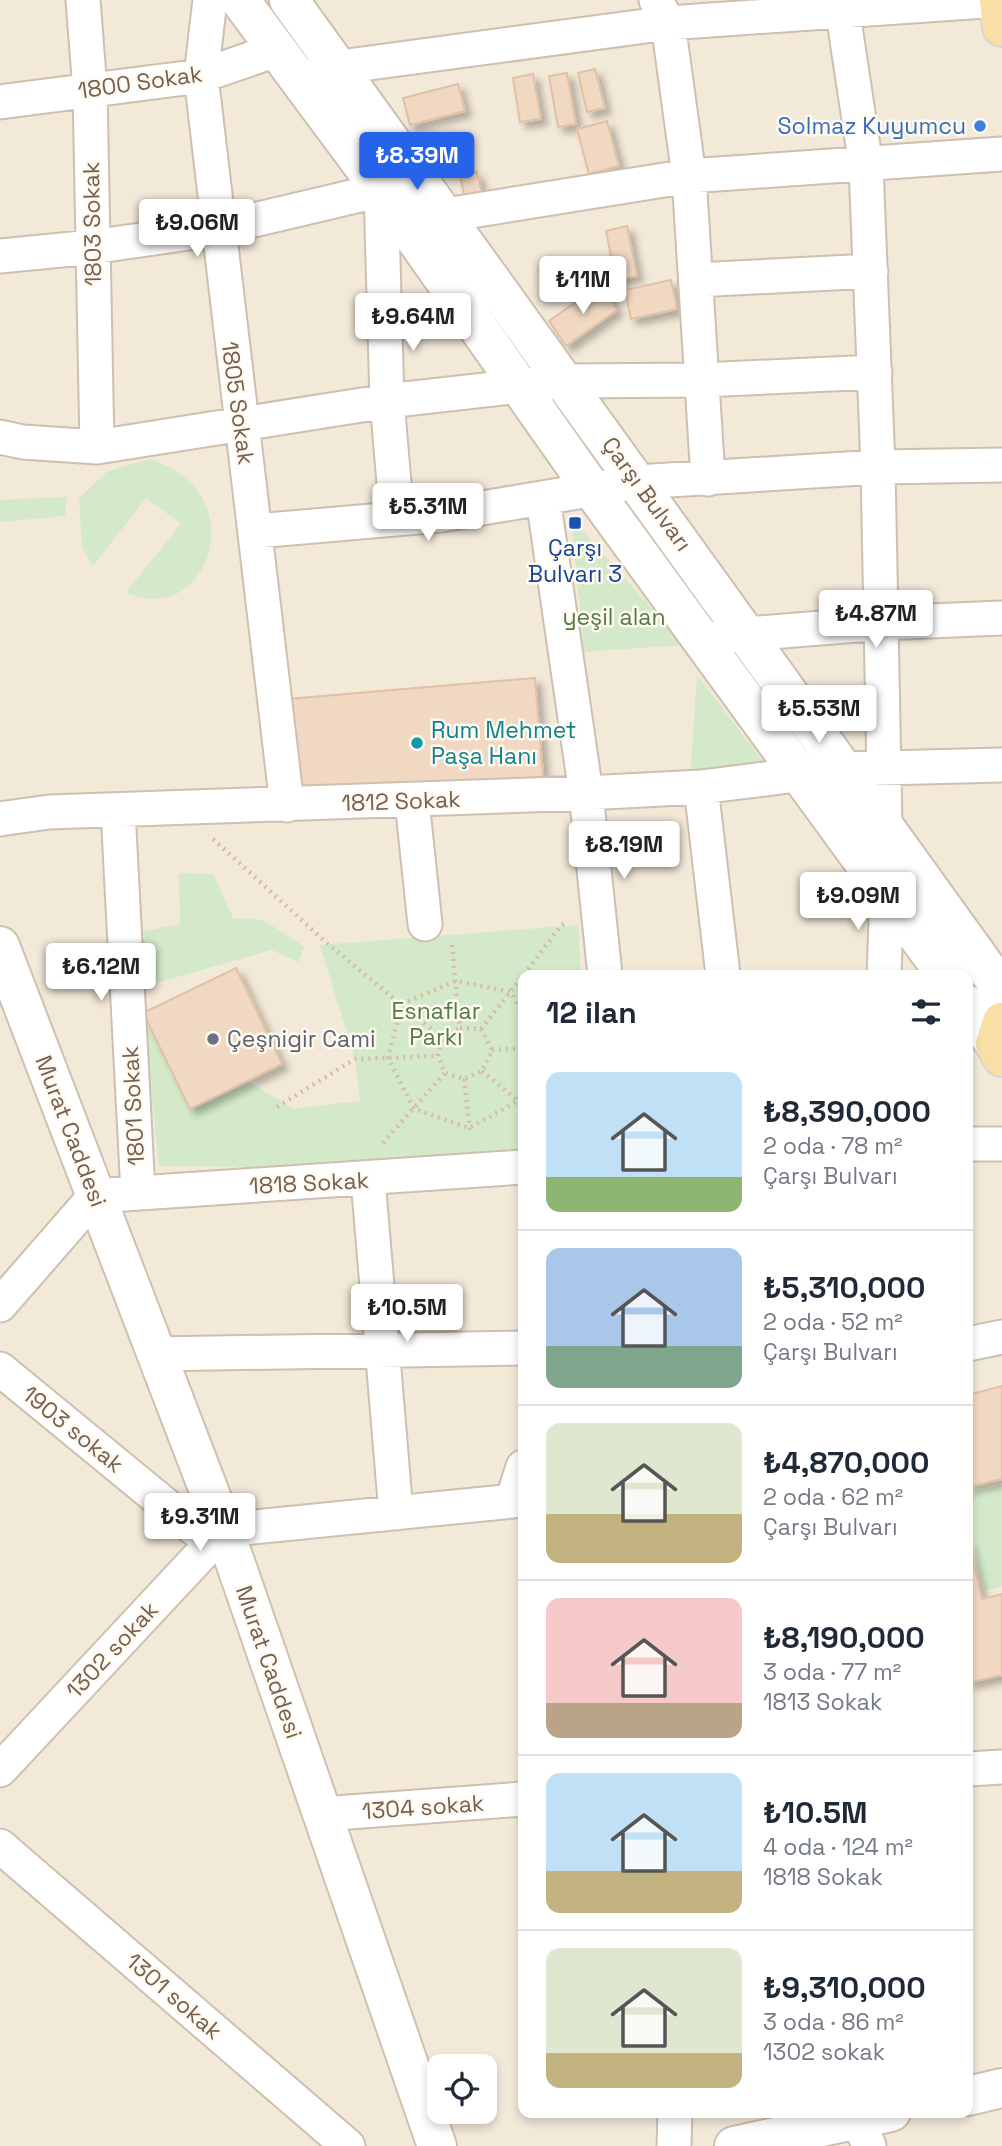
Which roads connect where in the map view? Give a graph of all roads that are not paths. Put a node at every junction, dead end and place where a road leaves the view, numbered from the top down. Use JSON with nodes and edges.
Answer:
{"nodes":[{"id":1,"x":83,"y":0,"type":"edge"},
{"id":2,"x":210,"y":0,"type":"edge"},
{"id":3,"x":240,"y":0,"type":"edge"},
{"id":4,"x":289,"y":0,"type":"edge"},
{"id":5,"x":999,"y":0,"type":"edge"},
{"id":6,"x":842,"y":5,"type":"edge"},
{"id":7,"x":662,"y":12,"type":"edge"},
{"id":8,"x":1002,"y":27,"type":"edge"},
{"id":9,"x":287,"y":64,"type":"junction"},
{"id":10,"x":340,"y":67,"type":"junction"},
{"id":11,"x":201,"y":76,"type":"junction"},
{"id":12,"x":90,"y":90,"type":"junction"},
{"id":13,"x":0,"y":102,"type":"edge"},
{"id":14,"x":1002,"y":155,"type":"edge"},
{"id":15,"x":866,"y":166,"type":"junction"},
{"id":16,"x":689,"y":176,"type":"junction"},
{"id":17,"x":381,"y":190,"type":"junction"},
{"id":18,"x":442,"y":214,"type":"junction"},
{"id":19,"x":405,"y":223,"type":"junction"},
{"id":20,"x":216,"y":229,"type":"junction"},
{"id":21,"x":92,"y":247,"type":"junction"},
{"id":22,"x":0,"y":256,"type":"edge"},
{"id":23,"x":870,"y":271,"type":"junction"},
{"id":24,"x":696,"y":280,"type":"junction"},
{"id":25,"x":874,"y":372,"type":"junction"},
{"id":26,"x":702,"y":380,"type":"junction"},
{"id":27,"x":565,"y":381,"type":"junction"},
{"id":28,"x":520,"y":387,"type":"junction"},
{"id":29,"x":387,"y":401,"type":"junction"},
{"id":30,"x":240,"y":425,"type":"junction"},
{"id":31,"x":0,"y":437,"type":"edge"},
{"id":32,"x":97,"y":447,"type":"junction"},
{"id":33,"x":1002,"y":465,"type":"edge"},
{"id":34,"x":878,"y":467,"type":"junction"},
{"id":35,"x":708,"y":479,"type":"junction"},
{"id":36,"x":637,"y":482,"type":"junction"},
{"id":37,"x":591,"y":488,"type":"junction"},
{"id":38,"x":542,"y":498,"type":"junction"},
{"id":39,"x":397,"y":518,"type":"junction"},
{"id":40,"x":256,"y":531,"type":"junction"},
{"id":41,"x":1002,"y":618,"type":"edge"},
{"id":42,"x":882,"y":623,"type":"junction"},
{"id":43,"x":748,"y":633,"type":"junction"},
{"id":44,"x":702,"y":639,"type":"junction"},
{"id":45,"x":1002,"y":765,"type":"edge"},
{"id":46,"x":884,"y":767,"type":"junction"},
{"id":47,"x":844,"y":769,"type":"junction"},
{"id":48,"x":801,"y":775,"type":"junction"},
{"id":49,"x":701,"y":787,"type":"junction"},
{"id":50,"x":586,"y":793,"type":"junction"},
{"id":51,"x":412,"y":801,"type":"junction"},
{"id":52,"x":287,"y":805,"type":"junction"},
{"id":53,"x":118,"y":810,"type":"junction"},
{"id":54,"x":0,"y":819,"type":"edge"},
{"id":55,"x":885,"y":826,"type":"junction"},
{"id":56,"x":887,"y":891,"type":"junction"},
{"id":57,"x":425,"y":924,"type":"road end"},
{"id":58,"x":0,"y":946,"type":"edge"},
{"id":59,"x":606,"y":970,"type":"edge"},
{"id":60,"x":722,"y":970,"type":"edge"},
{"id":61,"x":884,"y":970,"type":"edge"},
{"id":62,"x":942,"y":970,"type":"edge"},
{"id":63,"x":1002,"y":990,"type":"edge"},
{"id":64,"x":973,"y":1144,"type":"edge"},
{"id":65,"x":1002,"y":1144,"type":"edge"},
{"id":66,"x":518,"y":1167,"type":"edge"},
{"id":67,"x":368,"y":1179,"type":"junction"},
{"id":68,"x":138,"y":1193,"type":"junction"},
{"id":69,"x":95,"y":1196,"type":"junction"},
{"id":70,"x":0,"y":1305,"type":"edge"},
{"id":71,"x":1002,"y":1337,"type":"edge"},
{"id":72,"x":973,"y":1343,"type":"edge"},
{"id":73,"x":518,"y":1348,"type":"edge"},
{"id":74,"x":381,"y":1350,"type":"junction"},
{"id":75,"x":156,"y":1354,"type":"junction"},
{"id":76,"x":0,"y":1369,"type":"edge"},
{"id":77,"x":518,"y":1501,"type":"edge"},
{"id":78,"x":396,"y":1513,"type":"junction"},
{"id":79,"x":218,"y":1536,"type":"junction"},
{"id":80,"x":1002,"y":1767,"type":"edge"},
{"id":81,"x":973,"y":1769,"type":"edge"},
{"id":82,"x":0,"y":1770,"type":"edge"},
{"id":83,"x":518,"y":1799,"type":"edge"},
{"id":84,"x":322,"y":1814,"type":"junction"},
{"id":85,"x":0,"y":1846,"type":"edge"},
{"id":86,"x":1002,"y":2088,"type":"edge"},
{"id":87,"x":973,"y":2095,"type":"edge"},
{"id":88,"x":675,"y":2118,"type":"edge"},
{"id":89,"x":873,"y":2126,"type":"edge"},
{"id":90,"x":348,"y":2146,"type":"edge"},
{"id":91,"x":437,"y":2146,"type":"edge"},
{"id":92,"x":674,"y":2146,"type":"edge"},
{"id":93,"x":734,"y":2146,"type":"edge"}],
"edges":[{"from":1,"to":12,"type":"street","name":"1803 Sokak"},
{"from":2,"to":11,"type":"street","name":"1805 Sokak"},
{"from":3,"to":9,"type":"street","name":"Çarşı Bulvarı"},
{"from":4,"to":10,"type":"street","name":"Çarşı Bulvarı"},
{"from":5,"to":6,"type":"street","name":"1800 Sokak"},
{"from":5,"to":8,"type":"main road"},
{"from":6,"to":7,"type":"street","name":"1800 Sokak"},
{"from":6,"to":15,"type":"street"},
{"from":7,"to":10,"type":"street","name":"1800 Sokak"},
{"from":7,"to":16,"type":"street"},
{"from":9,"to":10,"type":"street","name":"1800 Sokak"},
{"from":9,"to":11,"type":"street","name":"1800 Sokak"},
{"from":9,"to":17,"type":"street","name":"Çarşı Bulvarı"},
{"from":10,"to":18,"type":"street","name":"Çarşı Bulvarı"},
{"from":11,"to":12,"type":"street","name":"1800 Sokak"},
{"from":11,"to":20,"type":"street","name":"1805 Sokak"},
{"from":12,"to":13,"type":"street","name":"1800 Sokak"},
{"from":12,"to":21,"type":"street","name":"1803 Sokak"},
{"from":14,"to":15,"type":"street"},
{"from":15,"to":16,"type":"street"},
{"from":15,"to":23,"type":"street"},
{"from":16,"to":18,"type":"street"},
{"from":16,"to":24,"type":"street"},
{"from":17,"to":19,"type":"street","name":"Çarşı Bulvarı"},
{"from":17,"to":20,"type":"street"},
{"from":17,"to":29,"type":"street"},
{"from":18,"to":19,"type":"street"},
{"from":18,"to":27,"type":"street","name":"Çarşı Bulvarı"},
{"from":19,"to":28,"type":"street","name":"Çarşı Bulvarı"},
{"from":20,"to":21,"type":"street"},
{"from":20,"to":30,"type":"street","name":"1805 Sokak"},
{"from":21,"to":22,"type":"street"},
{"from":21,"to":32,"type":"street","name":"1803 Sokak"},
{"from":23,"to":24,"type":"street"},
{"from":23,"to":25,"type":"street"},
{"from":24,"to":26,"type":"street"},
{"from":25,"to":26,"type":"street"},
{"from":25,"to":34,"type":"street"},
{"from":26,"to":27,"type":"street"},
{"from":26,"to":35,"type":"street"},
{"from":27,"to":28,"type":"street"},
{"from":27,"to":36,"type":"street","name":"Çarşı Bulvarı"},
{"from":28,"to":29,"type":"street"},
{"from":28,"to":37,"type":"street","name":"Çarşı Bulvarı"},
{"from":29,"to":30,"type":"street"},
{"from":29,"to":39,"type":"street"},
{"from":30,"to":32,"type":"street"},
{"from":30,"to":40,"type":"street","name":"1805 Sokak"},
{"from":31,"to":32,"type":"street"},
{"from":33,"to":34,"type":"street"},
{"from":34,"to":35,"type":"street"},
{"from":34,"to":42,"type":"street"},
{"from":35,"to":36,"type":"street"},
{"from":36,"to":37,"type":"street"},
{"from":36,"to":43,"type":"street","name":"Çarşı Bulvarı"},
{"from":37,"to":38,"type":"street"},
{"from":37,"to":44,"type":"street","name":"Çarşı Bulvarı"},
{"from":38,"to":39,"type":"street"},
{"from":38,"to":50,"type":"street"},
{"from":39,"to":40,"type":"street"},
{"from":40,"to":52,"type":"street","name":"1805 Sokak"},
{"from":41,"to":42,"type":"street"},
{"from":42,"to":43,"type":"street"},
{"from":42,"to":46,"type":"street"},
{"from":43,"to":44,"type":"street"},
{"from":43,"to":47,"type":"street","name":"Çarşı Bulvarı"},
{"from":44,"to":48,"type":"street","name":"Çarşı Bulvarı"},
{"from":45,"to":46,"type":"street","name":"1812 Sokak"},
{"from":46,"to":47,"type":"street","name":"1812 Sokak"},
{"from":46,"to":55,"type":"street"},
{"from":47,"to":48,"type":"street","name":"1812 Sokak"},
{"from":47,"to":55,"type":"street","name":"Çarşı Bulvarı"},
{"from":48,"to":49,"type":"street","name":"1812 Sokak"},
{"from":48,"to":56,"type":"street","name":"Çarşı Bulvarı"},
{"from":49,"to":50,"type":"street","name":"1812 Sokak"},
{"from":49,"to":60,"type":"street"},
{"from":50,"to":51,"type":"street","name":"1812 Sokak"},
{"from":50,"to":59,"type":"street"},
{"from":51,"to":52,"type":"street","name":"1812 Sokak"},
{"from":51,"to":57,"type":"street"},
{"from":52,"to":53,"type":"street","name":"1812 Sokak"},
{"from":53,"to":54,"type":"street","name":"1812 Sokak"},
{"from":53,"to":68,"type":"street","name":"1801 Sokak"},
{"from":55,"to":63,"type":"street","name":"Çarşı Bulvarı"},
{"from":56,"to":61,"type":"street"},
{"from":56,"to":62,"type":"street","name":"Çarşı Bulvarı"},
{"from":58,"to":69,"type":"street","name":"Murat Caddesi"},
{"from":64,"to":65,"type":"street"},
{"from":66,"to":67,"type":"street","name":"1818 Sokak"},
{"from":67,"to":68,"type":"street","name":"1818 Sokak"},
{"from":67,"to":74,"type":"street"},
{"from":68,"to":69,"type":"street","name":"1818 Sokak"},
{"from":69,"to":70,"type":"street"},
{"from":69,"to":75,"type":"street","name":"Murat Caddesi"},
{"from":71,"to":72,"type":"street"},
{"from":73,"to":74,"type":"street"},
{"from":74,"to":75,"type":"street"},
{"from":74,"to":78,"type":"street"},
{"from":75,"to":79,"type":"street","name":"Murat Caddesi"},
{"from":76,"to":79,"type":"street","name":"1903 sokak"},
{"from":77,"to":78,"type":"street"},
{"from":78,"to":79,"type":"street"},
{"from":79,"to":82,"type":"street","name":"1302 sokak"},
{"from":79,"to":84,"type":"street","name":"Murat Caddesi"},
{"from":80,"to":81,"type":"street"},
{"from":83,"to":84,"type":"street","name":"1304 sokak"},
{"from":84,"to":91,"type":"street","name":"Murat Caddesi"},
{"from":85,"to":90,"type":"street","name":"1301 sokak"},
{"from":86,"to":87,"type":"street"},
{"from":88,"to":92,"type":"street"},
{"from":89,"to":93,"type":"street"}]}
